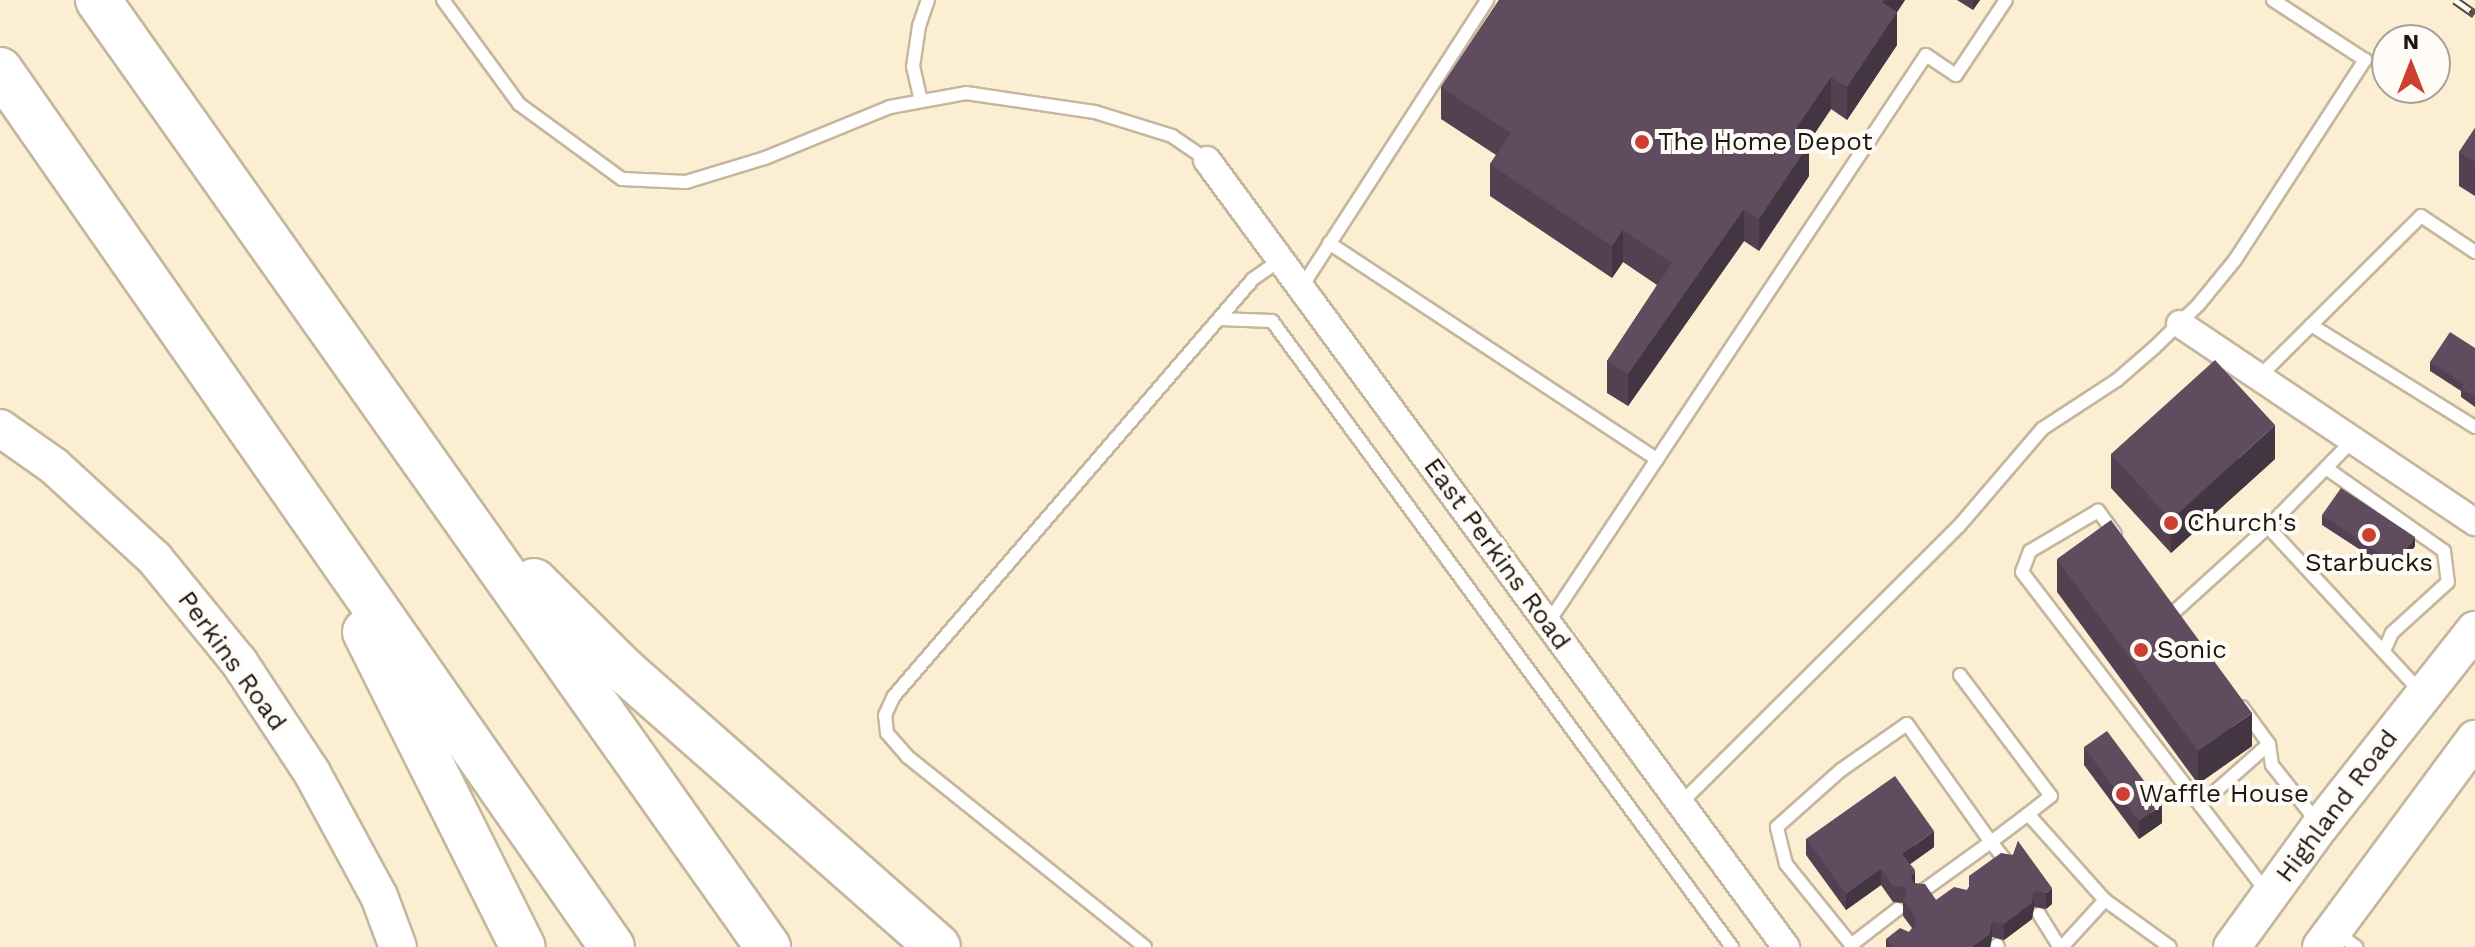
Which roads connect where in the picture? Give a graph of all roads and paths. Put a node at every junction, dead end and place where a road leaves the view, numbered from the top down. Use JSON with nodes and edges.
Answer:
{"nodes":[{"id":1,"x":98,"y":0,"type":"edge"},
{"id":2,"x":443,"y":0,"type":"edge"},
{"id":3,"x":928,"y":0,"type":"edge"},
{"id":4,"x":1487,"y":0,"type":"edge"},
{"id":5,"x":2006,"y":0,"type":"edge"},
{"id":6,"x":2273,"y":0,"type":"edge"},
{"id":7,"x":0,"y":70,"type":"edge"},
{"id":8,"x":921,"y":101,"type":"junction"},
{"id":9,"x":1207,"y":160,"type":"joint"},
{"id":10,"x":1329,"y":243,"type":"junction"},
{"id":11,"x":2475,"y":252,"type":"edge"},
{"id":12,"x":1280,"y":260,"type":"junction"},
{"id":13,"x":1301,"y":288,"type":"junction"},
{"id":14,"x":1219,"y":319,"type":"junction"},
{"id":15,"x":2180,"y":324,"type":"junction"},
{"id":16,"x":2311,"y":325,"type":"junction"},
{"id":17,"x":2259,"y":377,"type":"junction"},
{"id":18,"x":2475,"y":427,"type":"edge"},
{"id":19,"x":0,"y":428,"type":"edge"},
{"id":20,"x":2353,"y":440,"type":"junction"},
{"id":21,"x":414,"y":446,"type":"junction"},
{"id":22,"x":1657,"y":459,"type":"junction"},
{"id":23,"x":2326,"y":468,"type":"junction"},
{"id":24,"x":298,"y":497,"type":"junction"},
{"id":25,"x":2475,"y":522,"type":"edge"},
{"id":26,"x":2268,"y":527,"type":"junction"},
{"id":27,"x":2126,"y":549,"type":"edge"},
{"id":28,"x":2163,"y":600,"type":"edge"},
{"id":29,"x":2173,"y":613,"type":"junction"},
{"id":30,"x":1548,"y":623,"type":"junction"},
{"id":31,"x":2181,"y":625,"type":"edge"},
{"id":32,"x":2475,"y":630,"type":"edge"},
{"id":33,"x":2384,"y":651,"type":"junction"},
{"id":34,"x":1960,"y":675,"type":"dead end"},
{"id":35,"x":2423,"y":694,"type":"junction"},
{"id":36,"x":2234,"y":696,"type":"edge"},
{"id":37,"x":2475,"y":739,"type":"edge"},
{"id":38,"x":2269,"y":744,"type":"junction"},
{"id":39,"x":1681,"y":803,"type":"junction"},
{"id":40,"x":2200,"y":805,"type":"junction"},
{"id":41,"x":2028,"y":814,"type":"junction"},
{"id":42,"x":2320,"y":826,"type":"junction"},
{"id":43,"x":1991,"y":842,"type":"junction"},
{"id":44,"x":2008,"y":864,"type":"edge"},
{"id":45,"x":1945,"y":875,"type":"junction"},
{"id":46,"x":1953,"y":887,"type":"edge"},
{"id":47,"x":1920,"y":893,"type":"edge"},
{"id":48,"x":2268,"y":895,"type":"junction"},
{"id":49,"x":2105,"y":900,"type":"junction"},
{"id":50,"x":2039,"y":914,"type":"dead end"},
{"id":51,"x":1898,"y":927,"type":"edge"},
{"id":52,"x":2337,"y":942,"type":"edge"},
{"id":53,"x":1852,"y":946,"type":"edge"},
{"id":54,"x":398,"y":947,"type":"edge"},
{"id":55,"x":523,"y":947,"type":"edge"},
{"id":56,"x":612,"y":947,"type":"edge"},
{"id":57,"x":768,"y":947,"type":"edge"},
{"id":58,"x":938,"y":947,"type":"edge"},
{"id":59,"x":1145,"y":947,"type":"edge"},
{"id":60,"x":1732,"y":947,"type":"edge"},
{"id":61,"x":1786,"y":947,"type":"edge"},
{"id":62,"x":2061,"y":947,"type":"edge"},
{"id":63,"x":2170,"y":947,"type":"edge"},
{"id":64,"x":2232,"y":947,"type":"edge"}],
"edges":[{"from":1,"to":21,"type":"highway"},
{"from":2,"to":8,"type":"lane"},
{"from":3,"to":8,"type":"lane"},
{"from":4,"to":10,"type":"lane"},
{"from":5,"to":22,"type":"lane"},
{"from":6,"to":15,"type":"lane"},
{"from":7,"to":24,"type":"highway"},
{"from":8,"to":9,"type":"lane"},
{"from":9,"to":12,"type":"street","name":"East Perkins Road"},
{"from":10,"to":13,"type":"lane"},
{"from":10,"to":22,"type":"lane"},
{"from":11,"to":16,"type":"lane"},
{"from":12,"to":13,"type":"street","name":"East Perkins Road"},
{"from":12,"to":14,"type":"lane"},
{"from":13,"to":30,"type":"street","name":"East Perkins Road"},
{"from":14,"to":59,"type":"lane"},
{"from":14,"to":60,"type":"lane"},
{"from":15,"to":17,"type":"street"},
{"from":15,"to":39,"type":"lane"},
{"from":16,"to":17,"type":"lane"},
{"from":16,"to":18,"type":"lane"},
{"from":17,"to":20,"type":"street"},
{"from":19,"to":54,"type":"main road","name":"Perkins Road"},
{"from":20,"to":23,"type":"lane"},
{"from":20,"to":25,"type":"street"},
{"from":21,"to":57,"type":"highway"},
{"from":21,"to":58,"type":"highway"},
{"from":22,"to":30,"type":"lane"},
{"from":23,"to":26,"type":"lane"},
{"from":23,"to":33,"type":"lane"},
{"from":24,"to":55,"type":"highway"},
{"from":24,"to":56,"type":"highway"},
{"from":26,"to":29,"type":"lane"},
{"from":26,"to":33,"type":"lane"},
{"from":27,"to":40,"type":"lane"},
{"from":28,"to":29,"type":"lane"},
{"from":29,"to":31,"type":"lane"},
{"from":30,"to":39,"type":"street","name":"East Perkins Road"},
{"from":32,"to":35,"type":"main road","name":"Highland Road"},
{"from":33,"to":35,"type":"lane"},
{"from":34,"to":41,"type":"lane"},
{"from":35,"to":42,"type":"main road","name":"Highland Road"},
{"from":36,"to":38,"type":"lane"},
{"from":37,"to":52,"type":"main road"},
{"from":38,"to":40,"type":"lane"},
{"from":38,"to":42,"type":"lane"},
{"from":39,"to":61,"type":"street","name":"East Perkins Road"},
{"from":40,"to":48,"type":"lane"},
{"from":41,"to":43,"type":"lane"},
{"from":41,"to":49,"type":"lane"},
{"from":42,"to":48,"type":"main road","name":"Highland Road"},
{"from":43,"to":44,"type":"lane"},
{"from":43,"to":45,"type":"lane"},
{"from":43,"to":53,"type":"lane"},
{"from":45,"to":46,"type":"lane"},
{"from":45,"to":47,"type":"lane"},
{"from":48,"to":64,"type":"main road","name":"Highland Road"},
{"from":49,"to":62,"type":"lane"},
{"from":49,"to":63,"type":"lane"},
{"from":50,"to":62,"type":"lane"},
{"from":51,"to":53,"type":"lane"}]}
